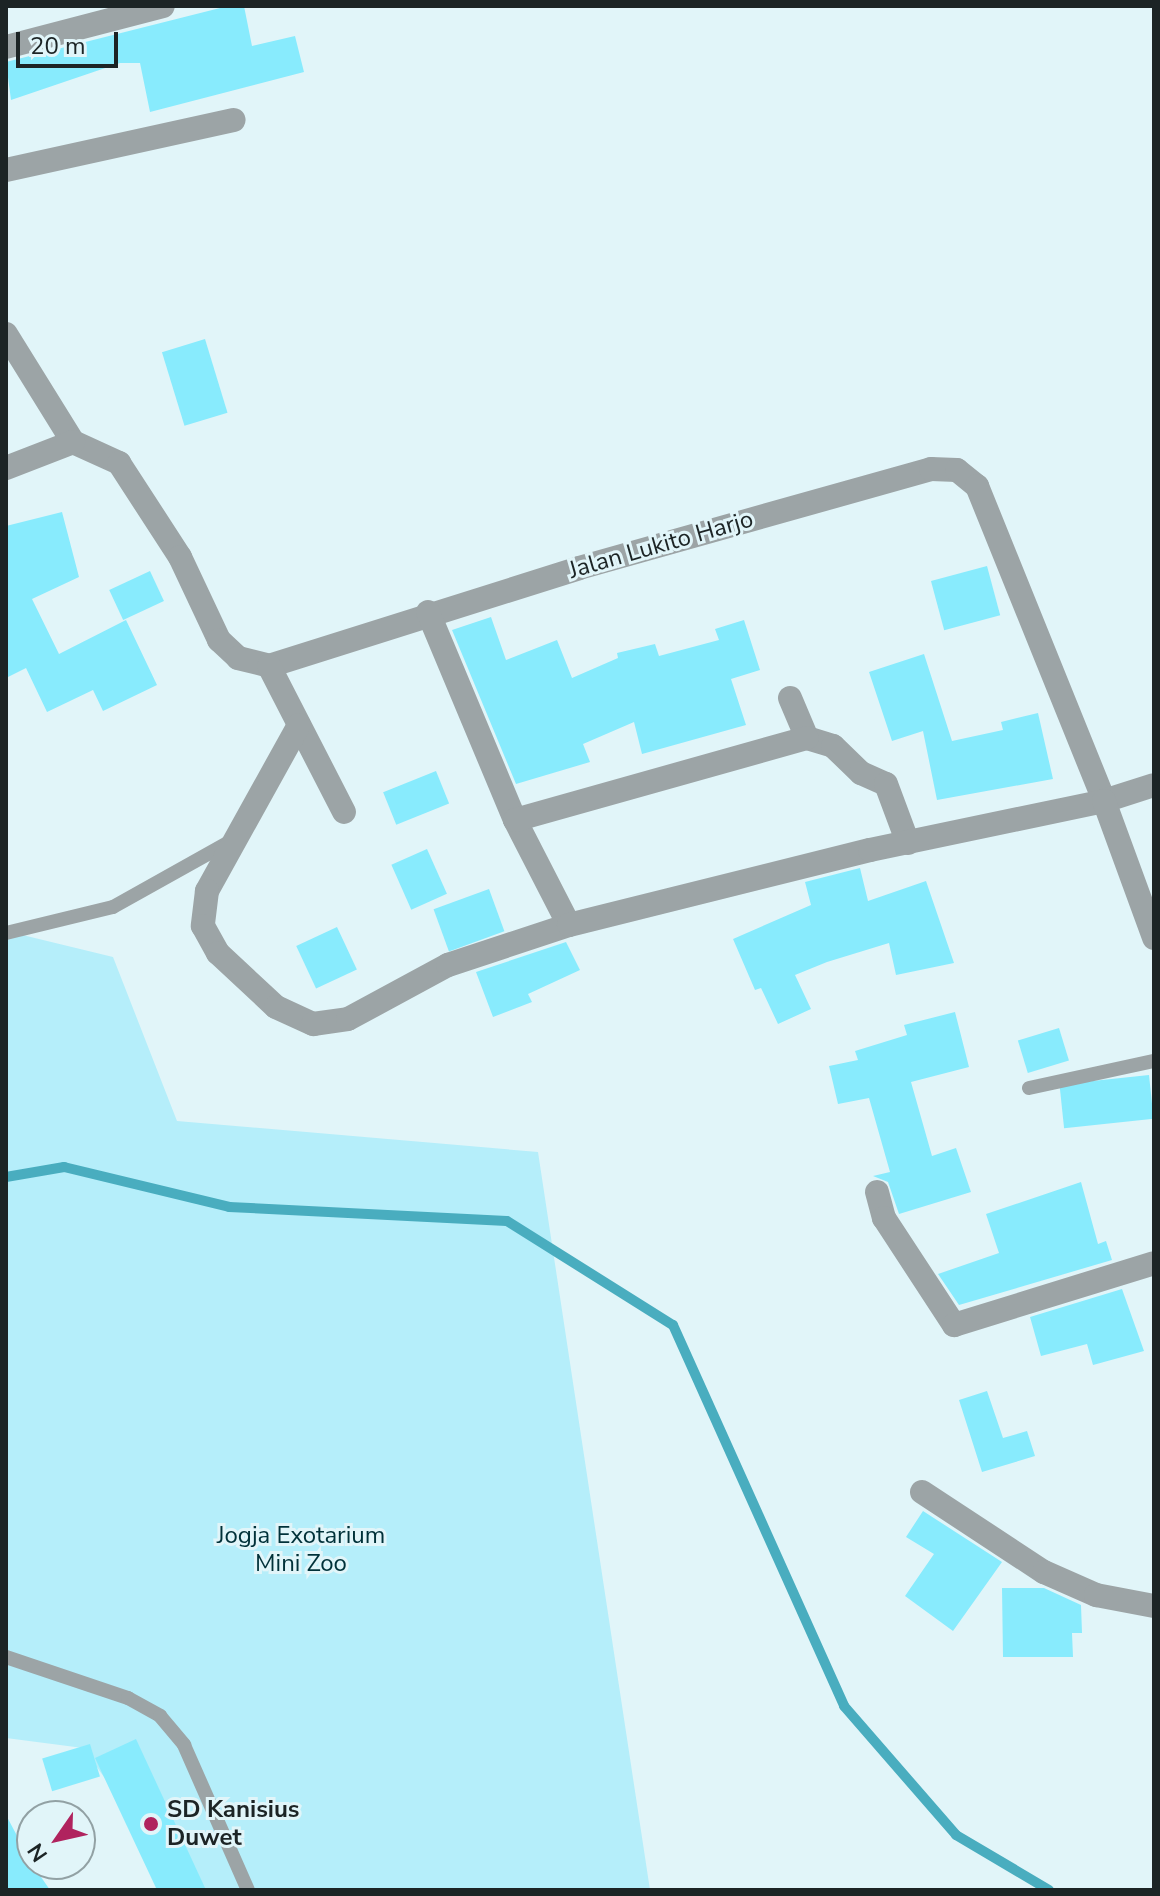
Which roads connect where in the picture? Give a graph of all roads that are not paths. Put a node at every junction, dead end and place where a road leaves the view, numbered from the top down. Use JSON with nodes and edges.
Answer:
{"nodes":[{"id":1,"x":163,"y":6,"type":"edge"},
{"id":2,"x":6,"y":47,"type":"edge"},
{"id":3,"x":234,"y":120,"type":"dead end"},
{"id":4,"x":6,"y":170,"type":"edge"},
{"id":5,"x":6,"y":334,"type":"edge"},
{"id":6,"x":73,"y":442,"type":"junction"},
{"id":7,"x":6,"y":468,"type":"edge"},
{"id":8,"x":428,"y":612,"type":"junction"},
{"id":9,"x":269,"y":666,"type":"junction"},
{"id":10,"x":790,"y":698,"type":"dead end"},
{"id":11,"x":299,"y":725,"type":"junction"},
{"id":12,"x":807,"y":738,"type":"junction"},
{"id":13,"x":1154,"y":785,"type":"edge"},
{"id":14,"x":1104,"y":801,"type":"junction"},
{"id":15,"x":344,"y":812,"type":"dead end"},
{"id":16,"x":515,"y":820,"type":"junction"},
{"id":17,"x":235,"y":839,"type":"junction"},
{"id":18,"x":908,"y":843,"type":"junction"},
{"id":19,"x":569,"y":925,"type":"junction"},
{"id":20,"x":6,"y":933,"type":"edge"},
{"id":21,"x":1154,"y":938,"type":"edge"},
{"id":22,"x":1154,"y":1061,"type":"edge"},
{"id":23,"x":1029,"y":1088,"type":"dead end"},
{"id":24,"x":877,"y":1192,"type":"dead end"},
{"id":25,"x":1154,"y":1263,"type":"edge"},
{"id":26,"x":922,"y":1492,"type":"dead end"},
{"id":27,"x":1154,"y":1606,"type":"edge"},
{"id":28,"x":6,"y":1657,"type":"edge"},
{"id":29,"x":248,"y":1890,"type":"edge"}],
"edges":[{"from":1,"to":2,"type":"street"},
{"from":3,"to":4,"type":"street"},
{"from":5,"to":6,"type":"street"},
{"from":6,"to":7,"type":"street"},
{"from":6,"to":9,"type":"street"},
{"from":8,"to":9,"type":"street","name":"Jalan Lukito Harjo"},
{"from":8,"to":14,"type":"street","name":"Jalan Lukito Harjo"},
{"from":8,"to":16,"type":"street"},
{"from":9,"to":11,"type":"street"},
{"from":10,"to":12,"type":"street"},
{"from":11,"to":15,"type":"street"},
{"from":11,"to":17,"type":"street"},
{"from":12,"to":16,"type":"street"},
{"from":12,"to":18,"type":"street"},
{"from":13,"to":14,"type":"street"},
{"from":14,"to":18,"type":"street"},
{"from":14,"to":21,"type":"street","name":"Jalan Lukito Harjo"},
{"from":16,"to":19,"type":"street"},
{"from":17,"to":19,"type":"street"},
{"from":17,"to":20,"type":"lane"},
{"from":18,"to":19,"type":"street"},
{"from":22,"to":23,"type":"lane"},
{"from":24,"to":25,"type":"street"},
{"from":26,"to":27,"type":"street"},
{"from":28,"to":29,"type":"lane"}]}
